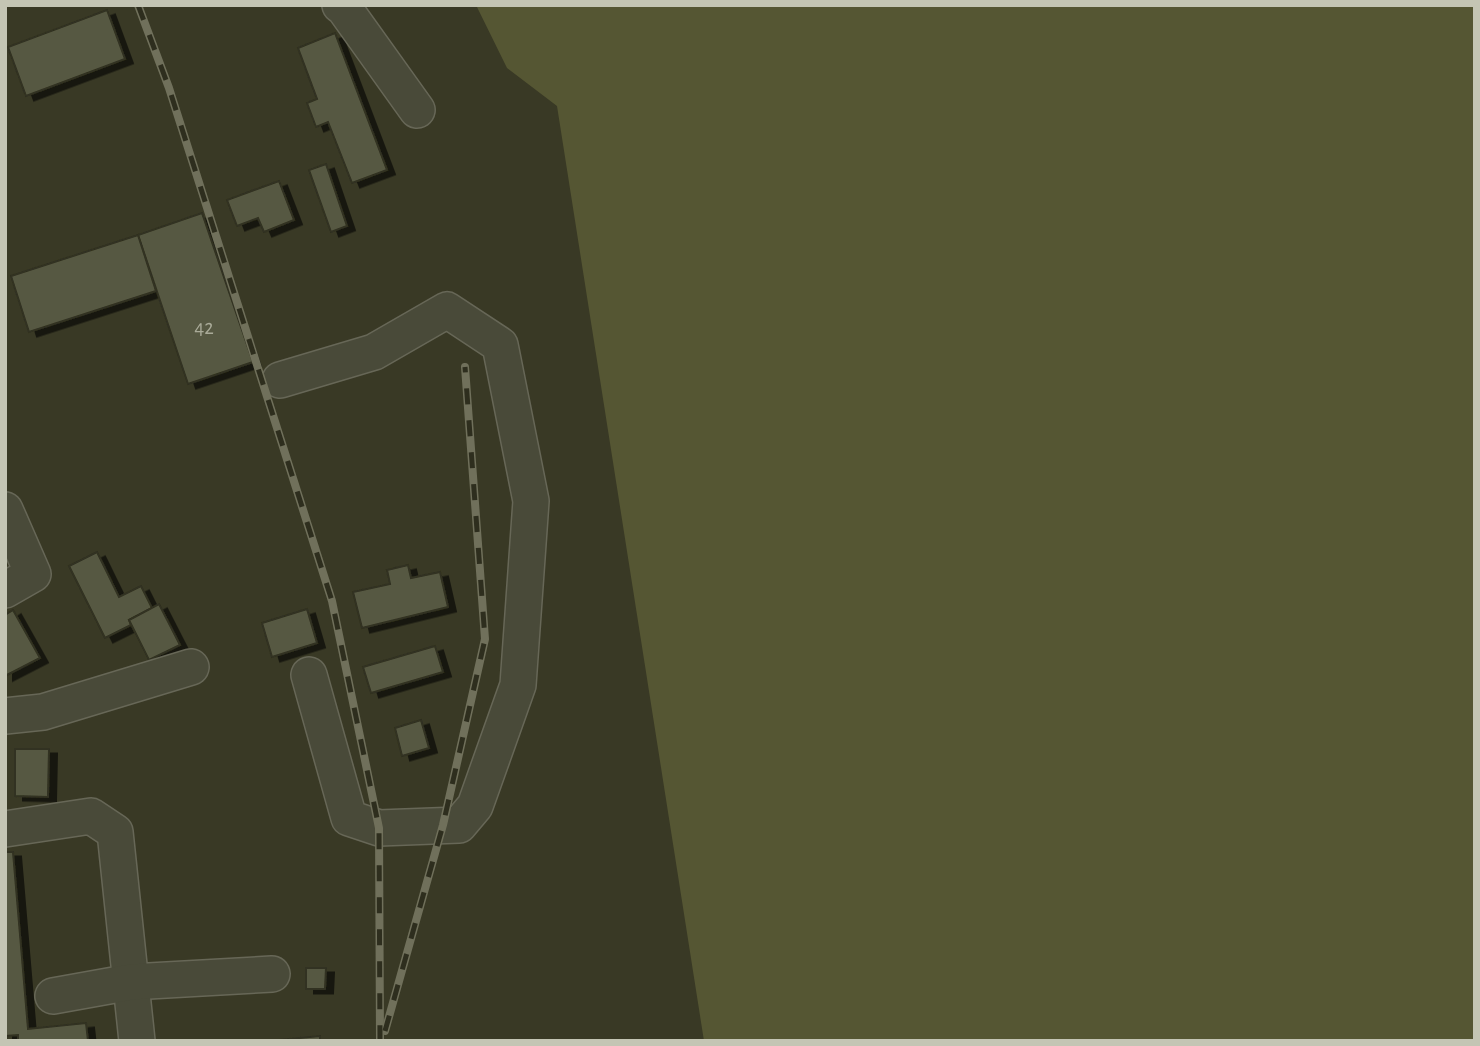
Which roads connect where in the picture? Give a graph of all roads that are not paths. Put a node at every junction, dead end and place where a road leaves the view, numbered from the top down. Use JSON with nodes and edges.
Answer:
{"nodes":[{"id":1,"x":340,"y":5,"type":"edge"},
{"id":2,"x":417,"y":110,"type":"dead end"},
{"id":3,"x":281,"y":380,"type":"dead end"},
{"id":4,"x":5,"y":510,"type":"edge"},
{"id":5,"x":5,"y":590,"type":"edge"},
{"id":6,"x":191,"y":667,"type":"dead end"},
{"id":7,"x":309,"y":675,"type":"dead end"},
{"id":8,"x":5,"y":716,"type":"edge"},
{"id":9,"x":5,"y":829,"type":"edge"},
{"id":10,"x":272,"y":974,"type":"dead end"},
{"id":11,"x":131,"y":982,"type":"junction"},
{"id":12,"x":53,"y":996,"type":"dead end"},
{"id":13,"x":137,"y":1041,"type":"edge"}],
"edges":[{"from":1,"to":2,"type":"lane"},
{"from":3,"to":7,"type":"lane"},
{"from":4,"to":5,"type":"lane"},
{"from":6,"to":8,"type":"lane"},
{"from":9,"to":11,"type":"lane"},
{"from":10,"to":11,"type":"lane"},
{"from":11,"to":12,"type":"lane"},
{"from":11,"to":13,"type":"lane"}]}
